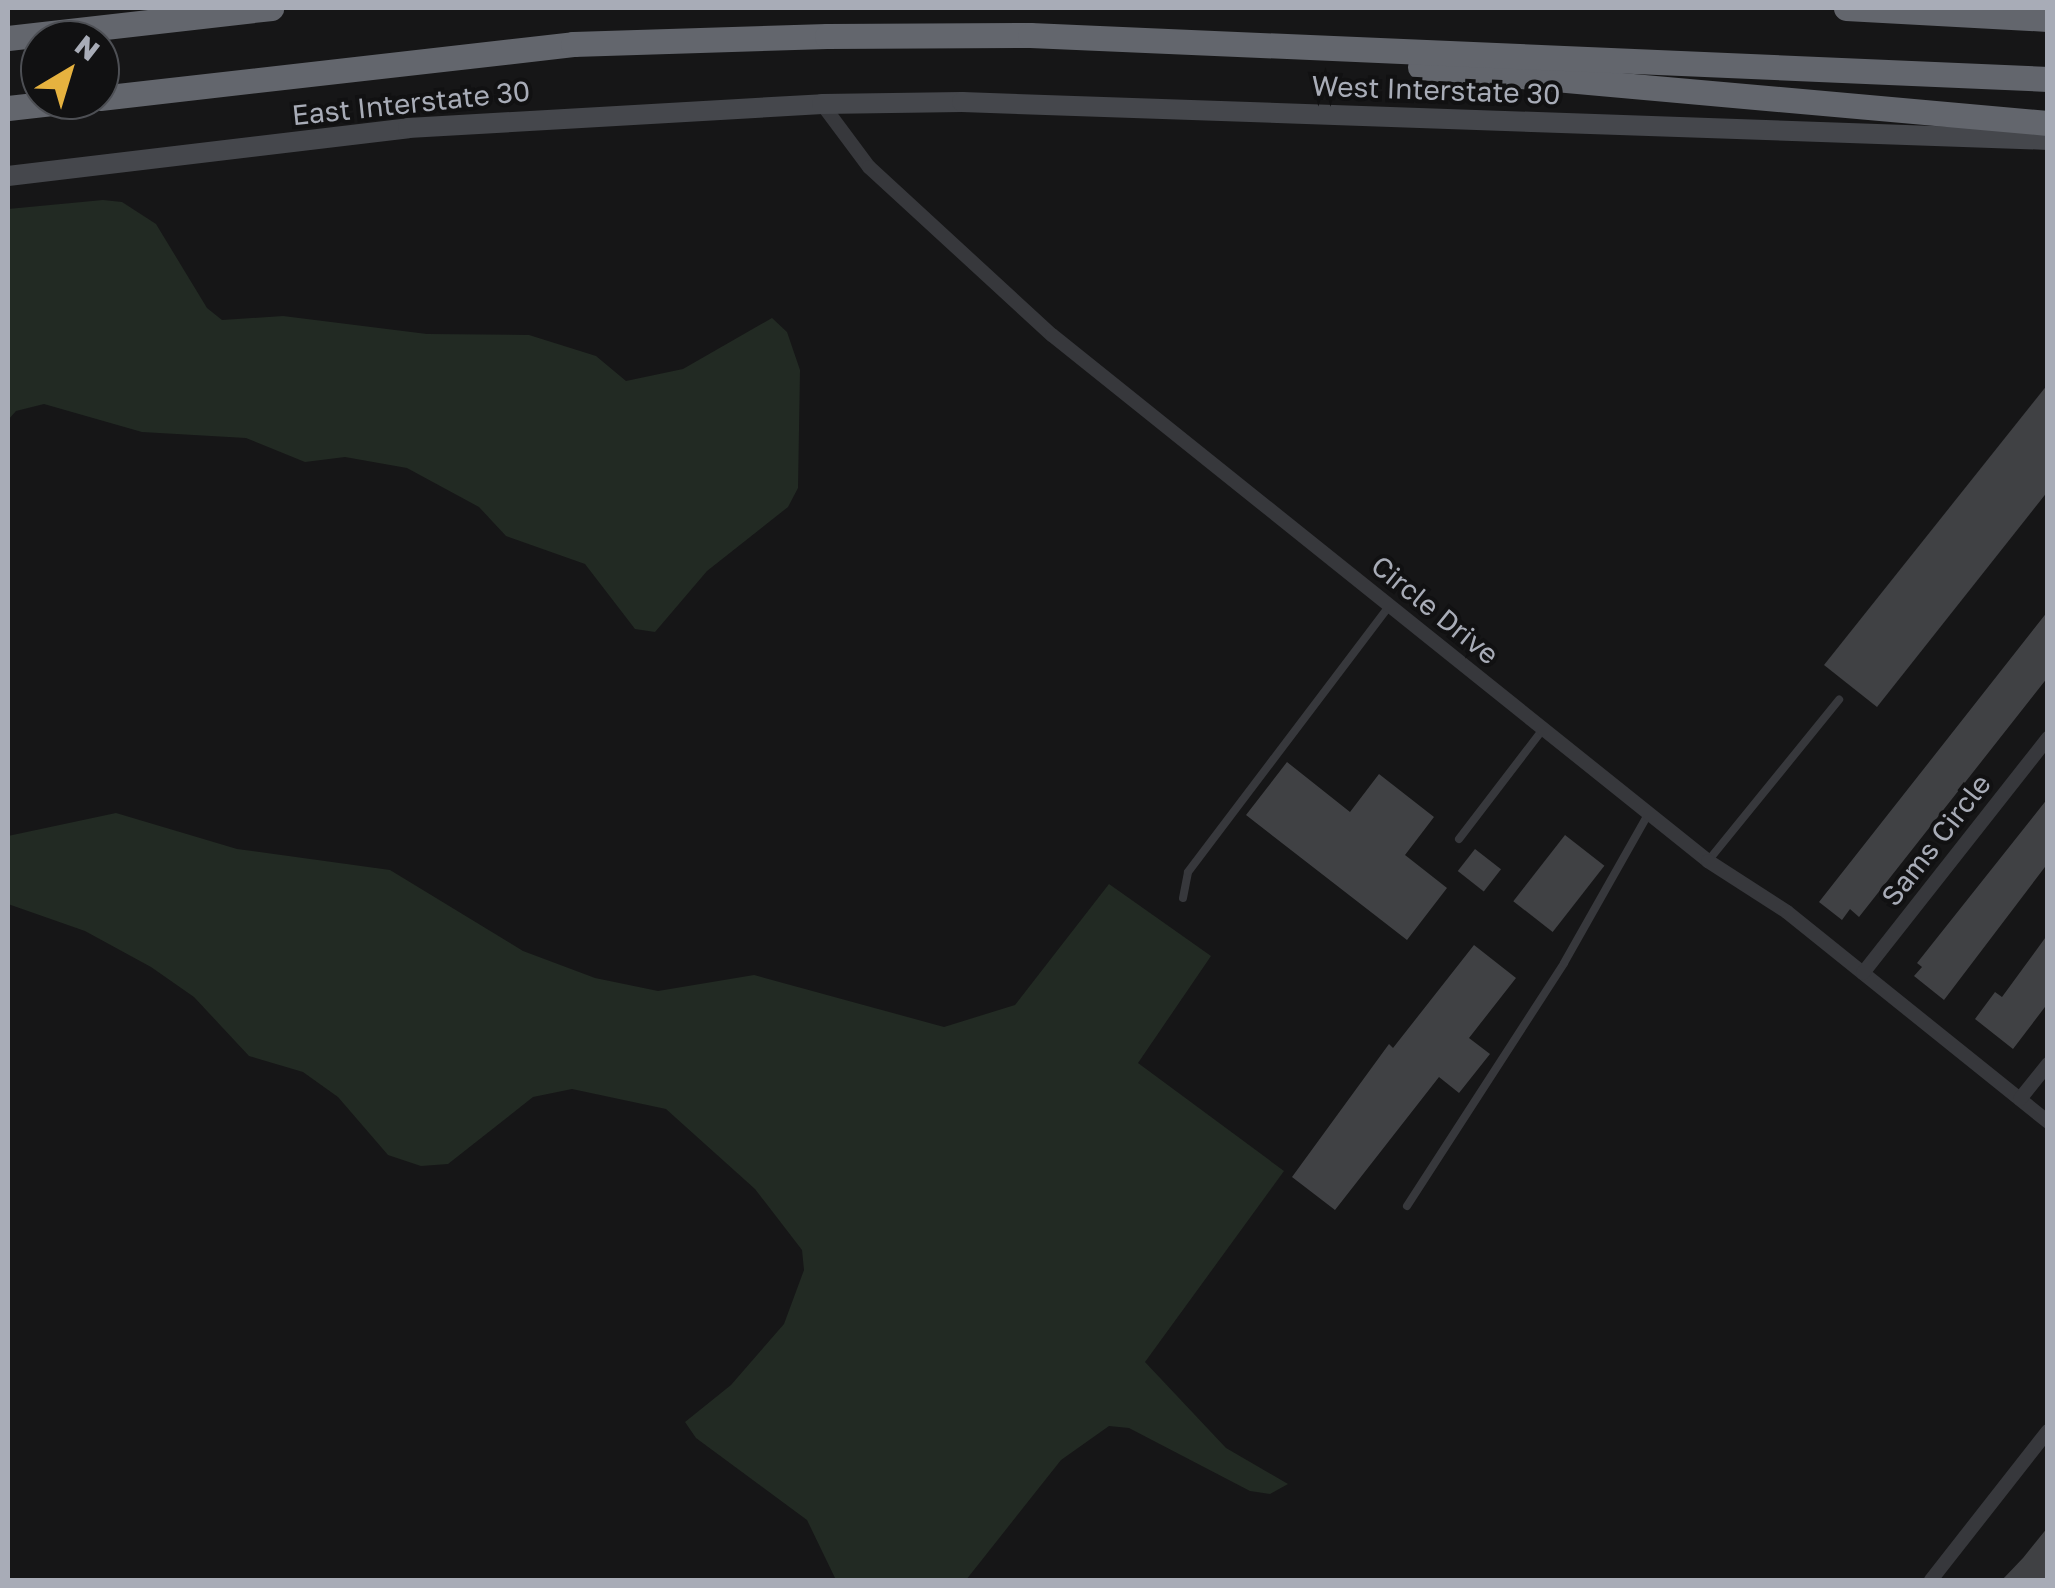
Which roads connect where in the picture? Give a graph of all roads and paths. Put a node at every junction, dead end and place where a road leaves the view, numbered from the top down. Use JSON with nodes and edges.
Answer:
{"nodes":[{"id":1,"x":271,"y":8,"type":"edge"},
{"id":2,"x":1846,"y":8,"type":"edge"},
{"id":3,"x":2048,"y":19,"type":"edge"},
{"id":4,"x":8,"y":38,"type":"edge"},
{"id":5,"x":1201,"y":43,"type":"junction"},
{"id":6,"x":2048,"y":79,"type":"edge"},
{"id":7,"x":120,"y":96,"type":"edge"},
{"id":8,"x":822,"y":104,"type":"junction"},
{"id":9,"x":2048,"y":123,"type":"edge"},
{"id":10,"x":2048,"y":140,"type":"edge"},
{"id":11,"x":8,"y":176,"type":"edge"},
{"id":12,"x":1390,"y":605,"type":"junction"},
{"id":13,"x":1839,"y":700,"type":"dead end"},
{"id":14,"x":1543,"y":729,"type":"junction"},
{"id":15,"x":2048,"y":738,"type":"edge"},
{"id":16,"x":1648,"y":813,"type":"junction"},
{"id":17,"x":1460,"y":839,"type":"dead end"},
{"id":18,"x":1708,"y":861,"type":"junction"},
{"id":19,"x":1183,"y":898,"type":"dead end"},
{"id":20,"x":1863,"y":972,"type":"junction"},
{"id":21,"x":2048,"y":1064,"type":"edge"},
{"id":22,"x":2020,"y":1099,"type":"junction"},
{"id":23,"x":2048,"y":1122,"type":"edge"},
{"id":24,"x":1408,"y":1206,"type":"dead end"},
{"id":25,"x":2048,"y":1431,"type":"edge"},
{"id":26,"x":1931,"y":1580,"type":"edge"}],
"edges":[{"from":1,"to":4,"type":"highway"},
{"from":2,"to":3,"type":"highway"},
{"from":5,"to":6,"type":"highway"},
{"from":5,"to":7,"type":"highway"},
{"from":5,"to":9,"type":"highway"},
{"from":8,"to":10,"type":"main road","name":"West Interstate 30"},
{"from":8,"to":11,"type":"main road","name":"East Interstate 30"},
{"from":8,"to":12,"type":"street","name":"Circle Drive"},
{"from":12,"to":14,"type":"street","name":"Circle Drive"},
{"from":12,"to":19,"type":"lane"},
{"from":13,"to":18,"type":"lane"},
{"from":14,"to":16,"type":"street","name":"Circle Drive"},
{"from":14,"to":17,"type":"lane"},
{"from":15,"to":20,"type":"street","name":"Sams Circle"},
{"from":16,"to":18,"type":"street","name":"Circle Drive"},
{"from":16,"to":24,"type":"lane"},
{"from":18,"to":20,"type":"street","name":"Circle Drive"},
{"from":20,"to":22,"type":"street","name":"Circle Drive"},
{"from":21,"to":22,"type":"street"},
{"from":22,"to":23,"type":"street","name":"Circle Drive"},
{"from":25,"to":26,"type":"street"}]}
